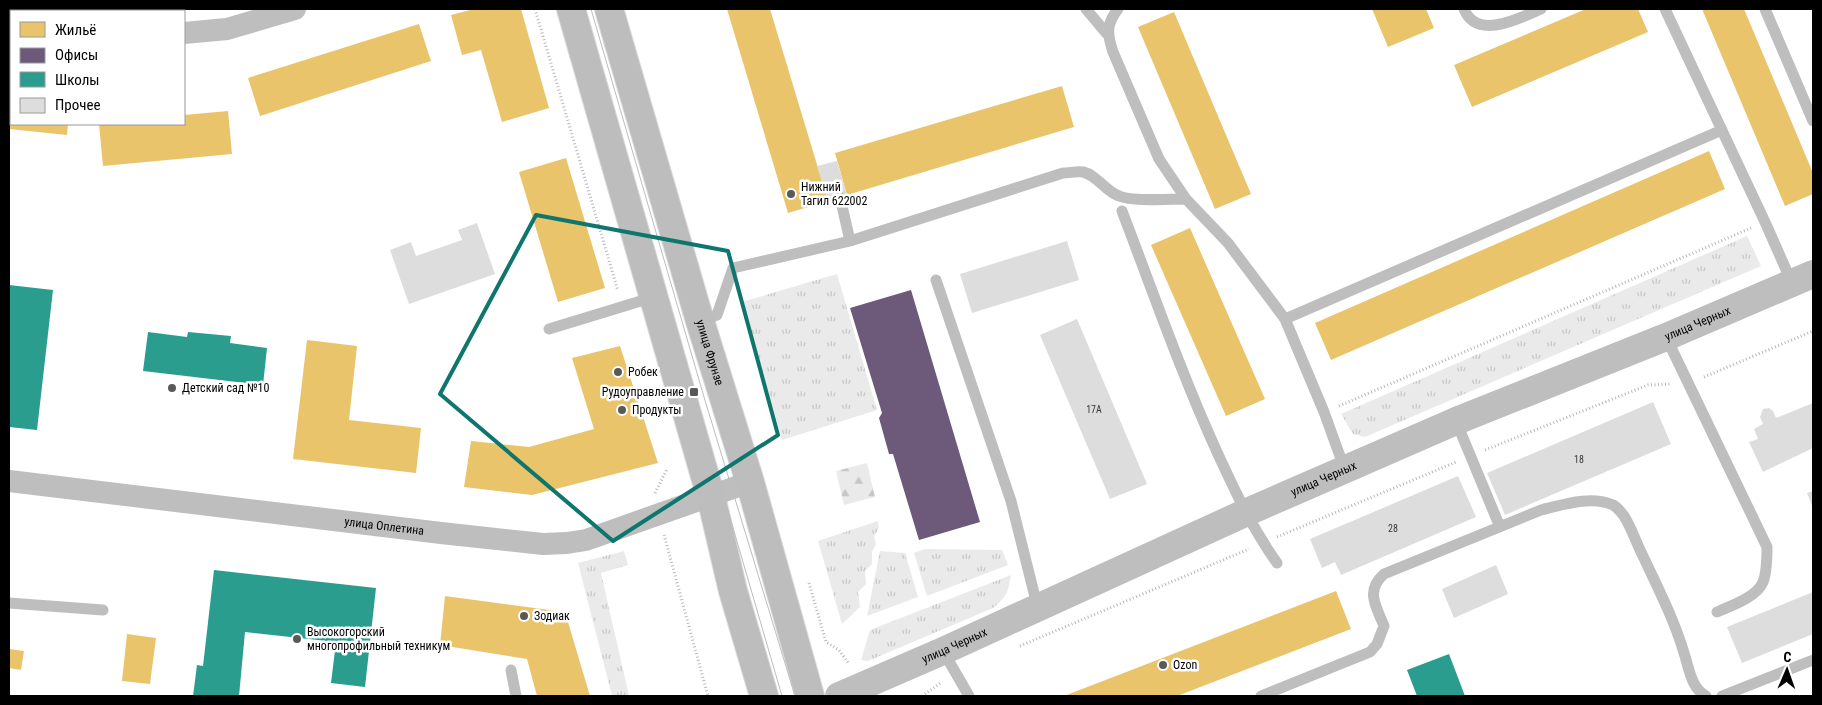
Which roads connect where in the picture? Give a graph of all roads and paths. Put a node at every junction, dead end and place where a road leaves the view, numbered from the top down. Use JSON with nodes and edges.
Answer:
{"nodes":[{"id":1,"x":295,"y":9,"type":"edge"},
{"id":2,"x":535,"y":9,"type":"edge"},
{"id":3,"x":571,"y":9,"type":"edge"},
{"id":4,"x":609,"y":9,"type":"edge"},
{"id":5,"x":1086,"y":9,"type":"edge"},
{"id":6,"x":1118,"y":9,"type":"edge"},
{"id":7,"x":1464,"y":9,"type":"edge"},
{"id":8,"x":1541,"y":9,"type":"edge"},
{"id":9,"x":1665,"y":9,"type":"edge"},
{"id":10,"x":1766,"y":9,"type":"edge"},
{"id":11,"x":185,"y":33,"type":"edge"},
{"id":12,"x":1107,"y":34,"type":"junction"},
{"id":13,"x":1813,"y":121,"type":"edge"},
{"id":14,"x":1722,"y":130,"type":"junction"},
{"id":15,"x":840,"y":197,"type":"dead end"},
{"id":16,"x":1186,"y":199,"type":"junction"},
{"id":17,"x":1122,"y":211,"type":"dead end"},
{"id":18,"x":1765,"y":222,"type":"junction"},
{"id":19,"x":850,"y":241,"type":"junction"},
{"id":20,"x":1803,"y":279,"type":"edge"},
{"id":21,"x":936,"y":280,"type":"dead end"},
{"id":22,"x":654,"y":297,"type":"junction"},
{"id":23,"x":622,"y":307,"type":"junction"},
{"id":24,"x":1285,"y":319,"type":"junction"},
{"id":25,"x":700,"y":321,"type":"junction"},
{"id":26,"x":549,"y":329,"type":"dead end"},
{"id":27,"x":1813,"y":331,"type":"edge"},
{"id":28,"x":1666,"y":337,"type":"junction"},
{"id":29,"x":1688,"y":384,"type":"junction"},
{"id":30,"x":1324,"y":412,"type":"junction"},
{"id":31,"x":1456,"y":421,"type":"junction"},
{"id":32,"x":1470,"y":456,"type":"junction"},
{"id":33,"x":667,"y":469,"type":"dead end"},
{"id":34,"x":1345,"y":470,"type":"junction"},
{"id":35,"x":9,"y":481,"type":"edge"},
{"id":36,"x":750,"y":482,"type":"junction"},
{"id":37,"x":711,"y":497,"type":"junction"},
{"id":38,"x":1245,"y":513,"type":"junction"},
{"id":39,"x":659,"y":515,"type":"junction"},
{"id":40,"x":1500,"y":527,"type":"junction"},
{"id":41,"x":1263,"y":543,"type":"junction"},
{"id":42,"x":1278,"y":563,"type":"dead end"},
{"id":43,"x":809,"y":583,"type":"dead end"},
{"id":44,"x":9,"y":603,"type":"edge"},
{"id":45,"x":1038,"y":609,"type":"junction"},
{"id":46,"x":103,"y":610,"type":"dead end"},
{"id":47,"x":1717,"y":612,"type":"dead end"},
{"id":48,"x":1018,"y":646,"type":"dead end"},
{"id":49,"x":1813,"y":660,"type":"edge"},
{"id":50,"x":949,"y":662,"type":"junction"},
{"id":51,"x":511,"y":670,"type":"dead end"},
{"id":52,"x":865,"y":685,"type":"junction"},
{"id":53,"x":516,"y":696,"type":"edge"},
{"id":54,"x":708,"y":696,"type":"edge"},
{"id":55,"x":764,"y":696,"type":"edge"},
{"id":56,"x":810,"y":696,"type":"edge"},
{"id":57,"x":839,"y":696,"type":"edge"},
{"id":58,"x":922,"y":696,"type":"edge"},
{"id":59,"x":969,"y":696,"type":"edge"},
{"id":60,"x":1261,"y":696,"type":"edge"},
{"id":61,"x":1706,"y":696,"type":"edge"},
{"id":62,"x":1722,"y":696,"type":"edge"}],
"edges":[{"from":1,"to":11,"type":"street"},
{"from":2,"to":23,"type":"path"},
{"from":3,"to":22,"type":"main road"},
{"from":4,"to":25,"type":"main road","name":"улица Фрунзе"},
{"from":5,"to":12,"type":"lane"},
{"from":6,"to":12,"type":"lane"},
{"from":7,"to":8,"type":"lane"},
{"from":9,"to":14,"type":"lane"},
{"from":10,"to":13,"type":"lane"},
{"from":12,"to":16,"type":"lane"},
{"from":14,"to":18,"type":"lane"},
{"from":14,"to":24,"type":"lane"},
{"from":15,"to":19,"type":"lane"},
{"from":16,"to":19,"type":"lane"},
{"from":16,"to":24,"type":"lane"},
{"from":17,"to":38,"type":"lane"},
{"from":18,"to":20,"type":"lane"},
{"from":18,"to":30,"type":"path"},
{"from":19,"to":25,"type":"lane"},
{"from":20,"to":28,"type":"street","name":"улица Черных"},
{"from":21,"to":45,"type":"lane"},
{"from":22,"to":23,"type":"lane"},
{"from":22,"to":37,"type":"main road"},
{"from":23,"to":26,"type":"lane"},
{"from":24,"to":30,"type":"lane"},
{"from":25,"to":36,"type":"main road","name":"улица Фрунзе"},
{"from":27,"to":29,"type":"path"},
{"from":28,"to":29,"type":"lane"},
{"from":28,"to":31,"type":"street","name":"улица Черных"},
{"from":29,"to":32,"type":"path"},
{"from":29,"to":47,"type":"lane"},
{"from":30,"to":34,"type":"lane"},
{"from":31,"to":32,"type":"lane"},
{"from":31,"to":34,"type":"street","name":"улица Черных"},
{"from":32,"to":40,"type":"lane"},
{"from":32,"to":41,"type":"path"},
{"from":33,"to":39,"type":"path"},
{"from":34,"to":38,"type":"street","name":"улица Черных"},
{"from":35,"to":39,"type":"street","name":"улица Оплетина"},
{"from":36,"to":37,"type":"street","name":"улица Оплетина"},
{"from":36,"to":56,"type":"main road","name":"улица Фрунзе"},
{"from":37,"to":39,"type":"street","name":"улица Оплетина"},
{"from":37,"to":55,"type":"main road"},
{"from":38,"to":41,"type":"lane"},
{"from":38,"to":45,"type":"street","name":"улица Черных"},
{"from":39,"to":54,"type":"path"},
{"from":40,"to":60,"type":"lane"},
{"from":40,"to":61,"type":"lane"},
{"from":41,"to":42,"type":"lane"},
{"from":41,"to":48,"type":"path"},
{"from":43,"to":52,"type":"path"},
{"from":44,"to":46,"type":"lane"},
{"from":45,"to":50,"type":"street","name":"улица Черных"},
{"from":49,"to":62,"type":"lane"},
{"from":50,"to":52,"type":"street","name":"улица Черных"},
{"from":50,"to":58,"type":"path"},
{"from":50,"to":59,"type":"lane"},
{"from":51,"to":53,"type":"lane"},
{"from":52,"to":57,"type":"street","name":"улица Черных"}]}
